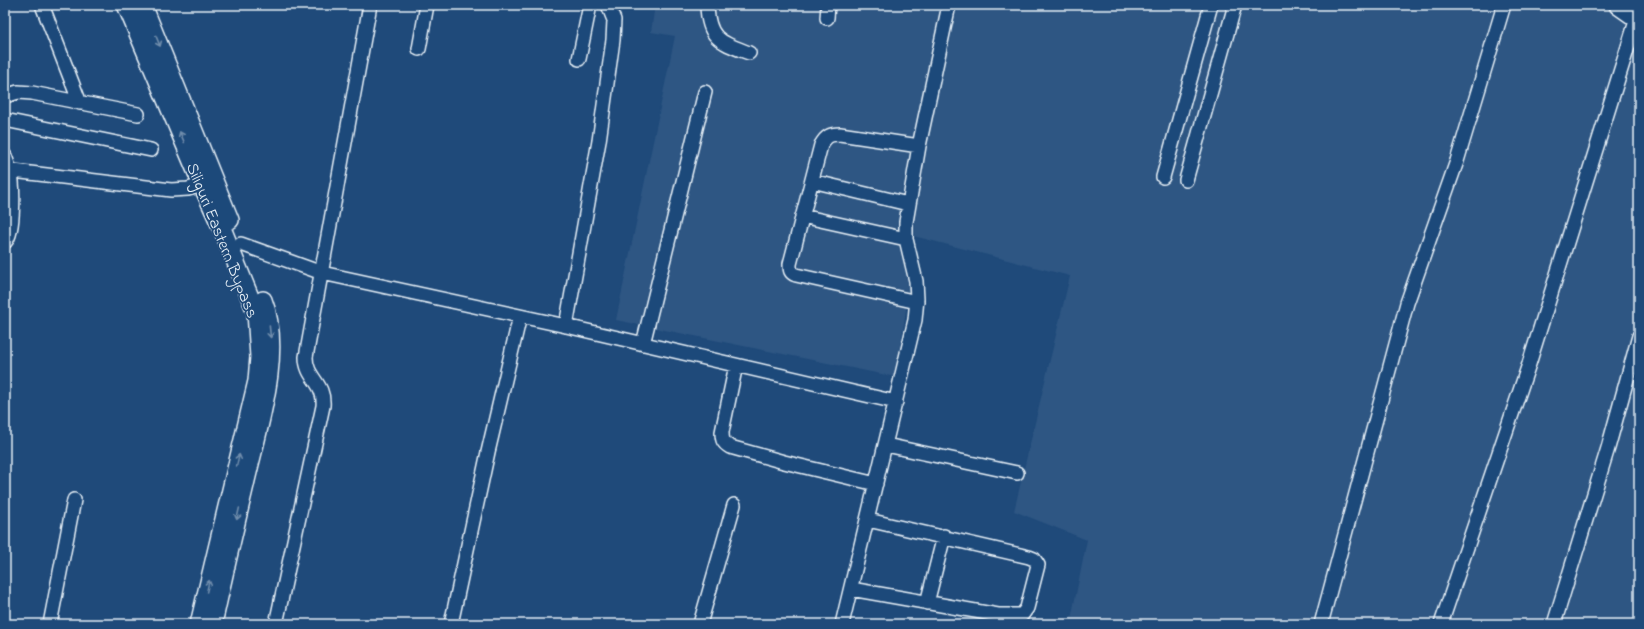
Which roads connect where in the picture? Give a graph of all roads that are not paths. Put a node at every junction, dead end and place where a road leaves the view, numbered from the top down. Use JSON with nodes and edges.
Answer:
{"nodes":[{"id":1,"x":42,"y":5,"type":"edge"},
{"id":2,"x":126,"y":5,"type":"edge"},
{"id":3,"x":143,"y":5,"type":"edge"},
{"id":4,"x":370,"y":5,"type":"edge"},
{"id":5,"x":427,"y":5,"type":"edge"},
{"id":6,"x":590,"y":5,"type":"edge"},
{"id":7,"x":608,"y":5,"type":"edge"},
{"id":8,"x":707,"y":5,"type":"edge"},
{"id":9,"x":949,"y":5,"type":"edge"},
{"id":10,"x":1211,"y":5,"type":"edge"},
{"id":11,"x":1235,"y":5,"type":"edge"},
{"id":12,"x":1504,"y":5,"type":"edge"},
{"id":13,"x":1618,"y":5,"type":"edge"},
{"id":14,"x":1638,"y":18,"type":"edge"},
{"id":15,"x":419,"y":49,"type":"dead end"},
{"id":16,"x":749,"y":53,"type":"dead end"},
{"id":17,"x":579,"y":59,"type":"dead end"},
{"id":18,"x":704,"y":92,"type":"dead end"},
{"id":19,"x":5,"y":96,"type":"edge"},
{"id":20,"x":80,"y":103,"type":"junction"},
{"id":21,"x":138,"y":114,"type":"dead end"},
{"id":22,"x":5,"y":120,"type":"edge"},
{"id":23,"x":919,"y":146,"type":"junction"},
{"id":24,"x":151,"y":150,"type":"dead end"},
{"id":25,"x":5,"y":156,"type":"edge"},
{"id":26,"x":8,"y":170,"type":"edge"},
{"id":27,"x":1163,"y":177,"type":"dead end"},
{"id":28,"x":1186,"y":180,"type":"dead end"},
{"id":29,"x":812,"y":181,"type":"junction"},
{"id":30,"x":202,"y":185,"type":"junction"},
{"id":31,"x":908,"y":204,"type":"junction"},
{"id":32,"x":9,"y":209,"type":"edge"},
{"id":33,"x":802,"y":216,"type":"junction"},
{"id":34,"x":906,"y":239,"type":"junction"},
{"id":35,"x":5,"y":242,"type":"edge"},
{"id":36,"x":241,"y":244,"type":"junction"},
{"id":37,"x":322,"y":273,"type":"junction"},
{"id":38,"x":917,"y":302,"type":"junction"},
{"id":39,"x":520,"y":316,"type":"junction"},
{"id":40,"x":566,"y":326,"type":"junction"},
{"id":41,"x":1639,"y":336,"type":"edge"},
{"id":42,"x":643,"y":344,"type":"junction"},
{"id":43,"x":736,"y":365,"type":"junction"},
{"id":44,"x":896,"y":402,"type":"junction"},
{"id":45,"x":886,"y":445,"type":"junction"},
{"id":46,"x":1017,"y":473,"type":"dead end"},
{"id":47,"x":876,"y":484,"type":"junction"},
{"id":48,"x":74,"y":500,"type":"dead end"},
{"id":49,"x":734,"y":505,"type":"dead end"},
{"id":50,"x":868,"y":520,"type":"junction"},
{"id":51,"x":944,"y":536,"type":"junction"},
{"id":52,"x":851,"y":589,"type":"junction"},
{"id":53,"x":927,"y":603,"type":"junction"},
{"id":54,"x":50,"y":624,"type":"edge"},
{"id":55,"x":199,"y":624,"type":"edge"},
{"id":56,"x":213,"y":624,"type":"edge"},
{"id":57,"x":276,"y":624,"type":"edge"},
{"id":58,"x":451,"y":624,"type":"edge"},
{"id":59,"x":700,"y":624,"type":"edge"},
{"id":60,"x":842,"y":624,"type":"edge"},
{"id":61,"x":1321,"y":624,"type":"edge"},
{"id":62,"x":1442,"y":624,"type":"edge"},
{"id":63,"x":1554,"y":624,"type":"edge"}],
"edges":[{"from":1,"to":20,"type":"street"},
{"from":30,"to":2,"type":"main road","name":"Siliguri Eastern Bypass","one_way":true},
{"from":3,"to":36,"type":"main road","name":"Siliguri Eastern Bypass","one_way":true},
{"from":4,"to":37,"type":"street"},
{"from":5,"to":15,"type":"street"},
{"from":6,"to":17,"type":"street"},
{"from":7,"to":40,"type":"street"},
{"from":8,"to":16,"type":"street"},
{"from":9,"to":23,"type":"street"},
{"from":10,"to":27,"type":"street"},
{"from":11,"to":28,"type":"street"},
{"from":12,"to":61,"type":"street"},
{"from":13,"to":14,"type":"highway"},
{"from":14,"to":62,"type":"street"},
{"from":18,"to":42,"type":"street"},
{"from":19,"to":20,"type":"street"},
{"from":20,"to":21,"type":"street"},
{"from":22,"to":24,"type":"street"},
{"from":23,"to":29,"type":"street"},
{"from":23,"to":31,"type":"street"},
{"from":25,"to":26,"type":"street"},
{"from":26,"to":30,"type":"street"},
{"from":26,"to":32,"type":"street"},
{"from":29,"to":31,"type":"street"},
{"from":29,"to":33,"type":"street"},
{"from":55,"to":30,"type":"main road","name":"Siliguri Eastern Bypass","one_way":true},
{"from":31,"to":34,"type":"street"},
{"from":32,"to":35,"type":"street"},
{"from":33,"to":34,"type":"street"},
{"from":33,"to":38,"type":"street"},
{"from":34,"to":38,"type":"street"},
{"from":36,"to":37,"type":"street"},
{"from":36,"to":56,"type":"main road","name":"Siliguri Eastern Bypass","one_way":true},
{"from":37,"to":39,"type":"street"},
{"from":37,"to":57,"type":"street"},
{"from":38,"to":44,"type":"street"},
{"from":39,"to":40,"type":"street"},
{"from":39,"to":58,"type":"street"},
{"from":40,"to":42,"type":"street"},
{"from":41,"to":63,"type":"street"},
{"from":42,"to":43,"type":"street"},
{"from":43,"to":44,"type":"street"},
{"from":43,"to":47,"type":"street"},
{"from":44,"to":45,"type":"street"},
{"from":45,"to":46,"type":"street"},
{"from":45,"to":47,"type":"street"},
{"from":47,"to":50,"type":"street"},
{"from":48,"to":54,"type":"street"},
{"from":49,"to":59,"type":"street"},
{"from":50,"to":51,"type":"street"},
{"from":50,"to":52,"type":"street"},
{"from":51,"to":53,"type":"street"},
{"from":51,"to":53,"type":"street"},
{"from":52,"to":53,"type":"street"},
{"from":52,"to":60,"type":"street"}]}
